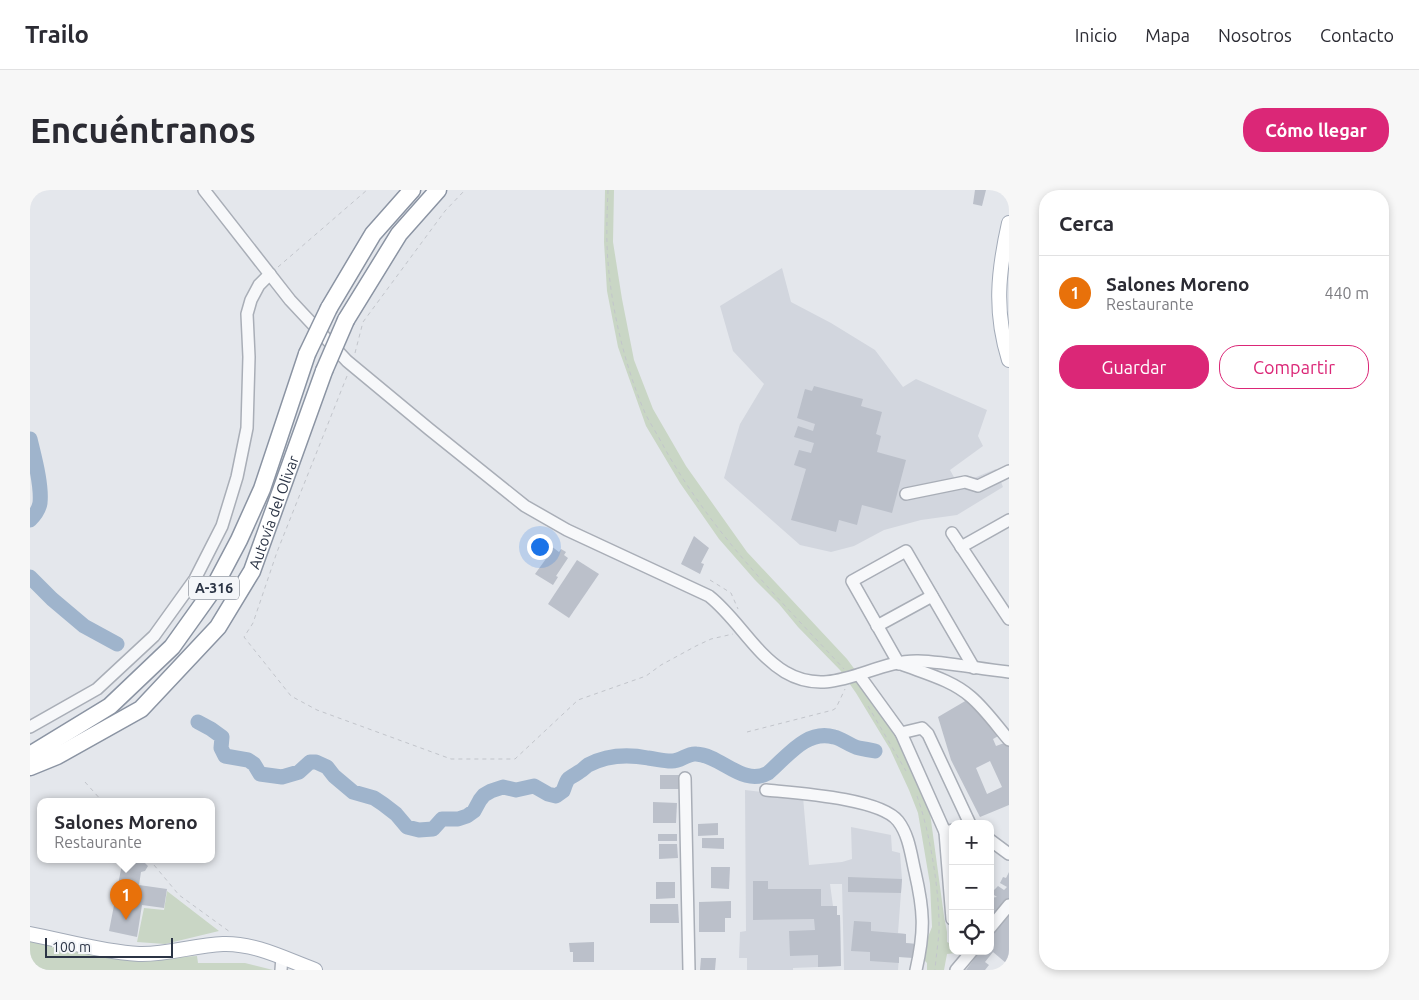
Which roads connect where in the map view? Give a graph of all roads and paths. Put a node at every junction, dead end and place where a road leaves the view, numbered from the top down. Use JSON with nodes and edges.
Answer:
{"nodes":[{"id":1,"x":204,"y":190,"type":"edge"},
{"id":2,"x":366,"y":190,"type":"edge"},
{"id":3,"x":412,"y":190,"type":"edge"},
{"id":4,"x":438,"y":190,"type":"edge"},
{"id":5,"x":465,"y":190,"type":"edge"},
{"id":6,"x":608,"y":190,"type":"edge"},
{"id":7,"x":1009,"y":223,"type":"edge"},
{"id":8,"x":1006,"y":250,"type":"edge"},
{"id":9,"x":270,"y":274,"type":"junction"},
{"id":10,"x":1004,"y":310,"type":"edge"},
{"id":11,"x":1009,"y":360,"type":"edge"},
{"id":12,"x":352,"y":364,"type":"junction"},
{"id":13,"x":1009,"y":470,"type":"edge"},
{"id":14,"x":906,"y":494,"type":"dead end"},
{"id":15,"x":1009,"y":520,"type":"edge"},
{"id":16,"x":952,"y":533,"type":"dead end"},
{"id":17,"x":961,"y":547,"type":"junction"},
{"id":18,"x":710,"y":580,"type":"dead end"},
{"id":19,"x":932,"y":596,"type":"junction"},
{"id":20,"x":1004,"y":602,"type":"edge"},
{"id":21,"x":1009,"y":619,"type":"edge"},
{"id":22,"x":877,"y":626,"type":"junction"},
{"id":23,"x":741,"y":628,"type":"junction"},
{"id":24,"x":899,"y":664,"type":"junction"},
{"id":25,"x":974,"y":668,"type":"junction"},
{"id":26,"x":1009,"y":672,"type":"edge"},
{"id":27,"x":853,"y":677,"type":"junction"},
{"id":28,"x":865,"y":701,"type":"dead end"},
{"id":29,"x":140,"y":709,"type":"junction"},
{"id":30,"x":30,"y":727,"type":"edge"},
{"id":31,"x":746,"y":732,"type":"dead end"},
{"id":32,"x":901,"y":733,"type":"junction"},
{"id":33,"x":1009,"y":740,"type":"edge"},
{"id":34,"x":30,"y":754,"type":"edge"},
{"id":35,"x":30,"y":767,"type":"edge"},
{"id":36,"x":908,"y":773,"type":"dead end"},
{"id":37,"x":30,"y":775,"type":"edge"},
{"id":38,"x":685,"y":778,"type":"dead end"},
{"id":39,"x":85,"y":782,"type":"dead end"},
{"id":40,"x":915,"y":789,"type":"dead end"},
{"id":41,"x":766,"y":790,"type":"dead end"},
{"id":42,"x":99,"y":798,"type":"edge"},
{"id":43,"x":968,"y":820,"type":"edge"},
{"id":44,"x":949,"y":831,"type":"edge"},
{"id":45,"x":994,"y":843,"type":"edge"},
{"id":46,"x":1009,"y":854,"type":"edge"},
{"id":47,"x":152,"y":863,"type":"edge"},
{"id":48,"x":950,"y":865,"type":"edge"},
{"id":49,"x":1009,"y":905,"type":"edge"},
{"id":50,"x":952,"y":910,"type":"edge"},
{"id":51,"x":994,"y":923,"type":"edge"},
{"id":52,"x":30,"y":934,"type":"edge"},
{"id":53,"x":246,"y":945,"type":"junction"},
{"id":54,"x":969,"y":955,"type":"edge"},
{"id":55,"x":282,"y":964,"type":"edge"},
{"id":56,"x":315,"y":970,"type":"edge"},
{"id":57,"x":689,"y":970,"type":"edge"},
{"id":58,"x":916,"y":970,"type":"edge"},
{"id":59,"x":935,"y":970,"type":"edge"},
{"id":60,"x":956,"y":970,"type":"edge"}],
"edges":[{"from":1,"to":9,"type":"street"},
{"from":2,"to":9,"type":"path"},
{"from":3,"to":34,"type":"highway","name":"Autovía del Olivar","number":"A-316","bridge":true},
{"from":4,"to":29,"type":"highway","name":"Autovía del Olivar","number":"A-316","bridge":true},
{"from":5,"to":12,"type":"path"},
{"from":6,"to":27,"type":"path"},
{"from":7,"to":8,"type":"main road"},
{"from":8,"to":10,"type":"main road"},
{"from":9,"to":12,"type":"street"},
{"from":9,"to":30,"type":"street"},
{"from":10,"to":11,"type":"main road"},
{"from":12,"to":23,"type":"street"},
{"from":12,"to":23,"type":"path"},
{"from":13,"to":14,"type":"street"},
{"from":15,"to":17,"type":"street"},
{"from":16,"to":17,"type":"street"},
{"from":17,"to":20,"type":"street"},
{"from":18,"to":23,"type":"path"},
{"from":19,"to":22,"type":"street"},
{"from":19,"to":22,"type":"street"},
{"from":19,"to":25,"type":"street"},
{"from":20,"to":21,"type":"street"},
{"from":22,"to":24,"type":"street"},
{"from":23,"to":27,"type":"street"},
{"from":24,"to":25,"type":"street"},
{"from":24,"to":27,"type":"street"},
{"from":24,"to":33,"type":"street"},
{"from":25,"to":26,"type":"street"},
{"from":27,"to":31,"type":"path"},
{"from":27,"to":32,"type":"street"},
{"from":28,"to":36,"type":"path"},
{"from":29,"to":35,"type":"highway","name":"Autovía del Olivar","number":"A-316"},
{"from":29,"to":37,"type":"highway"},
{"from":32,"to":43,"type":"street"},
{"from":32,"to":44,"type":"street"},
{"from":38,"to":57,"type":"street"},
{"from":39,"to":42,"type":"path"},
{"from":40,"to":59,"type":"path"},
{"from":41,"to":58,"type":"street"},
{"from":45,"to":46,"type":"street"},
{"from":47,"to":53,"type":"path"},
{"from":48,"to":50,"type":"street"},
{"from":49,"to":51,"type":"street"},
{"from":52,"to":53,"type":"main road"},
{"from":53,"to":55,"type":"main road"},
{"from":54,"to":60,"type":"street"},
{"from":55,"to":56,"type":"main road"}]}
